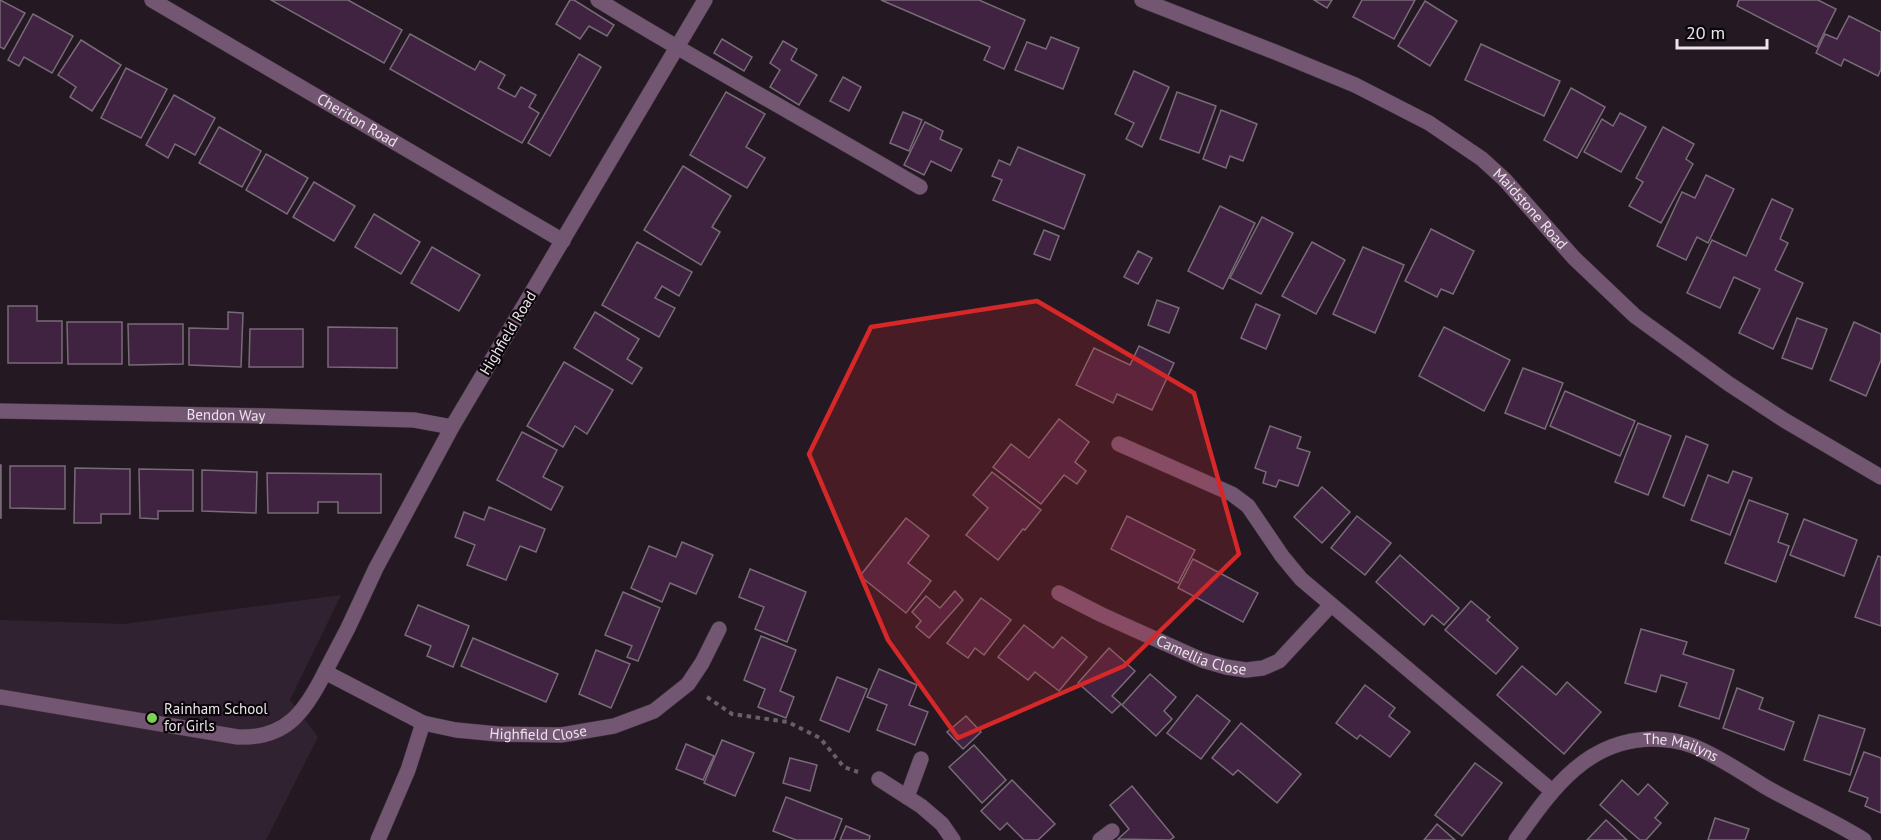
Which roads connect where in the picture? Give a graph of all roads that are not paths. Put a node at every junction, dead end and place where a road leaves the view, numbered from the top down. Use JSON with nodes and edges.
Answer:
{"nodes":[{"id":1,"x":152,"y":0,"type":"edge"},
{"id":2,"x":598,"y":0,"type":"edge"},
{"id":3,"x":705,"y":0,"type":"edge"},
{"id":4,"x":1142,"y":0,"type":"edge"},
{"id":5,"x":677,"y":48,"type":"junction"},
{"id":6,"x":920,"y":187,"type":"dead end"},
{"id":7,"x":563,"y":241,"type":"junction"},
{"id":8,"x":0,"y":411,"type":"edge"},
{"id":9,"x":452,"y":427,"type":"junction"},
{"id":10,"x":1119,"y":444,"type":"dead end"},
{"id":11,"x":1881,"y":477,"type":"edge"},
{"id":12,"x":1059,"y":593,"type":"dead end"},
{"id":13,"x":1330,"y":606,"type":"junction"},
{"id":14,"x":719,"y":629,"type":"dead end"},
{"id":15,"x":325,"y":672,"type":"junction"},
{"id":16,"x":0,"y":697,"type":"edge"},
{"id":17,"x":423,"y":723,"type":"junction"},
{"id":18,"x":921,"y":759,"type":"dead end"},
{"id":19,"x":879,"y":779,"type":"road end"},
{"id":20,"x":1552,"y":790,"type":"junction"},
{"id":21,"x":907,"y":797,"type":"junction"},
{"id":22,"x":378,"y":840,"type":"edge"},
{"id":23,"x":953,"y":840,"type":"edge"},
{"id":24,"x":1516,"y":840,"type":"edge"},
{"id":25,"x":1864,"y":840,"type":"edge"}],
"edges":[{"from":1,"to":7,"type":"street","name":"Cheriton Road"},
{"from":2,"to":5,"type":"street"},
{"from":3,"to":5,"type":"street","name":"Highfield Road"},
{"from":4,"to":11,"type":"street","name":"Maidstone Road"},
{"from":5,"to":6,"type":"street"},
{"from":5,"to":7,"type":"street","name":"Highfield Road"},
{"from":7,"to":9,"type":"street","name":"Highfield Road"},
{"from":8,"to":9,"type":"street","name":"Bendon Way"},
{"from":9,"to":15,"type":"street","name":"Highfield Road"},
{"from":10,"to":13,"type":"street"},
{"from":12,"to":13,"type":"street","name":"Camellia Close"},
{"from":13,"to":20,"type":"street"},
{"from":14,"to":17,"type":"street","name":"Highfield Close"},
{"from":15,"to":16,"type":"street","name":"Highfield Road"},
{"from":15,"to":17,"type":"street","name":"Highfield Close"},
{"from":17,"to":22,"type":"street"},
{"from":18,"to":21,"type":"street"},
{"from":19,"to":21,"type":"street"},
{"from":20,"to":24,"type":"street","name":"The Mailyns"},
{"from":20,"to":25,"type":"street","name":"The Mailyns"},
{"from":21,"to":23,"type":"street"}]}
